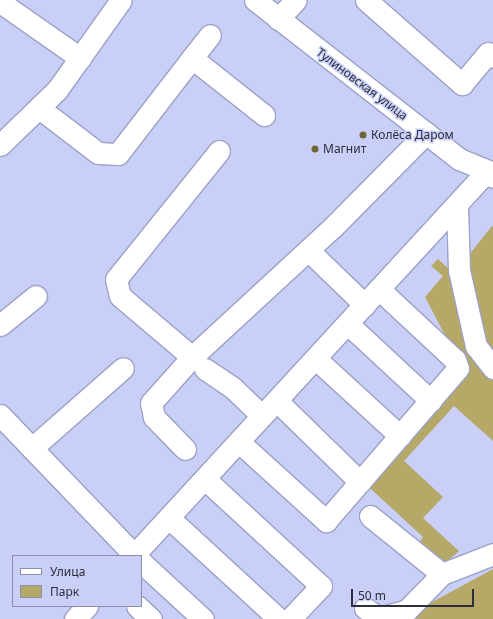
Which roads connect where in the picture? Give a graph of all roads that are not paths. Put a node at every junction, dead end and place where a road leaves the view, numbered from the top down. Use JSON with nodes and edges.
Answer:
{"nodes":[{"id":1,"x":122,"y":0,"type":"edge"},
{"id":2,"x":255,"y":0,"type":"edge"},
{"id":3,"x":296,"y":0,"type":"edge"},
{"id":4,"x":366,"y":0,"type":"edge"},
{"id":5,"x":0,"y":2,"type":"edge"},
{"id":6,"x":278,"y":20,"type":"junction"},
{"id":7,"x":210,"y":34,"type":"dead end"},
{"id":8,"x":493,"y":57,"type":"edge"},
{"id":9,"x":80,"y":58,"type":"junction"},
{"id":10,"x":192,"y":58,"type":"junction"},
{"id":11,"x":39,"y":108,"type":"junction"},
{"id":12,"x":264,"y":115,"type":"dead end"},
{"id":13,"x":426,"y":133,"type":"junction"},
{"id":14,"x":0,"y":145,"type":"edge"},
{"id":15,"x":219,"y":151,"type":"dead end"},
{"id":16,"x":491,"y":174,"type":"edge"},
{"id":17,"x":457,"y":206,"type":"junction"},
{"id":18,"x":308,"y":250,"type":"junction"},
{"id":19,"x":380,"y":290,"type":"junction"},
{"id":20,"x":36,"y":296,"type":"dead end"},
{"id":21,"x":365,"y":306,"type":"junction"},
{"id":22,"x":348,"y":324,"type":"junction"},
{"id":23,"x":0,"y":325,"type":"edge"},
{"id":24,"x":316,"y":359,"type":"junction"},
{"id":25,"x":198,"y":363,"type":"junction"},
{"id":26,"x":123,"y":368,"type":"dead end"},
{"id":27,"x":493,"y":368,"type":"edge"},
{"id":28,"x":276,"y":401,"type":"junction"},
{"id":29,"x":431,"y":401,"type":"junction"},
{"id":30,"x":262,"y":416,"type":"junction"},
{"id":31,"x":4,"y":427,"type":"edge"},
{"id":32,"x":400,"y":436,"type":"junction"},
{"id":33,"x":239,"y":442,"type":"junction"},
{"id":34,"x":32,"y":448,"type":"junction"},
{"id":35,"x":185,"y":449,"type":"dead end"},
{"id":36,"x":205,"y":478,"type":"junction"},
{"id":37,"x":360,"y":482,"type":"junction"},
{"id":38,"x":370,"y":516,"type":"dead end"},
{"id":39,"x":169,"y":518,"type":"junction"},
{"id":40,"x":493,"y":554,"type":"edge"},
{"id":41,"x":134,"y":555,"type":"edge"},
{"id":42,"x":138,"y":555,"type":"edge"},
{"id":43,"x":142,"y":563,"type":"edge"},
{"id":44,"x":442,"y":574,"type":"junction"},
{"id":45,"x":86,"y":607,"type":"edge"},
{"id":46,"x":138,"y":607,"type":"edge"},
{"id":47,"x":365,"y":608,"type":"dead end"},
{"id":48,"x":75,"y":619,"type":"edge"},
{"id":49,"x":151,"y":619,"type":"edge"},
{"id":50,"x":203,"y":619,"type":"edge"},
{"id":51,"x":279,"y":619,"type":"edge"},
{"id":52,"x":290,"y":619,"type":"edge"}],
"edges":[{"from":1,"to":9,"type":"street"},
{"from":2,"to":6,"type":"street","name":"Тулиновская улица"},
{"from":3,"to":6,"type":"street"},
{"from":4,"to":8,"type":"street"},
{"from":5,"to":9,"type":"street"},
{"from":6,"to":13,"type":"street","name":"Тулиновская улица"},
{"from":7,"to":10,"type":"street"},
{"from":9,"to":11,"type":"street"},
{"from":10,"to":11,"type":"street"},
{"from":10,"to":12,"type":"street"},
{"from":11,"to":14,"type":"street"},
{"from":13,"to":16,"type":"street","name":"Тулиновская улица"},
{"from":13,"to":18,"type":"street"},
{"from":15,"to":25,"type":"street"},
{"from":16,"to":17,"type":"street"},
{"from":17,"to":19,"type":"street"},
{"from":17,"to":27,"type":"street"},
{"from":18,"to":21,"type":"street"},
{"from":18,"to":25,"type":"street"},
{"from":19,"to":21,"type":"street"},
{"from":19,"to":29,"type":"street"},
{"from":20,"to":23,"type":"street"},
{"from":21,"to":22,"type":"street"},
{"from":22,"to":24,"type":"street"},
{"from":22,"to":29,"type":"street"},
{"from":24,"to":28,"type":"street"},
{"from":24,"to":32,"type":"street"},
{"from":25,"to":30,"type":"street"},
{"from":25,"to":35,"type":"street"},
{"from":26,"to":34,"type":"street"},
{"from":28,"to":30,"type":"street"},
{"from":28,"to":37,"type":"street"},
{"from":29,"to":32,"type":"street"},
{"from":30,"to":33,"type":"street"},
{"from":31,"to":34,"type":"street"},
{"from":32,"to":37,"type":"street"},
{"from":33,"to":36,"type":"street"},
{"from":33,"to":37,"type":"street"},
{"from":34,"to":41,"type":"street"},
{"from":36,"to":39,"type":"street"},
{"from":36,"to":52,"type":"street"},
{"from":38,"to":44,"type":"street"},
{"from":39,"to":42,"type":"street"},
{"from":39,"to":51,"type":"street"},
{"from":40,"to":44,"type":"street"},
{"from":43,"to":50,"type":"street"},
{"from":44,"to":47,"type":"street"},
{"from":45,"to":48,"type":"street"},
{"from":46,"to":49,"type":"street"}]}
